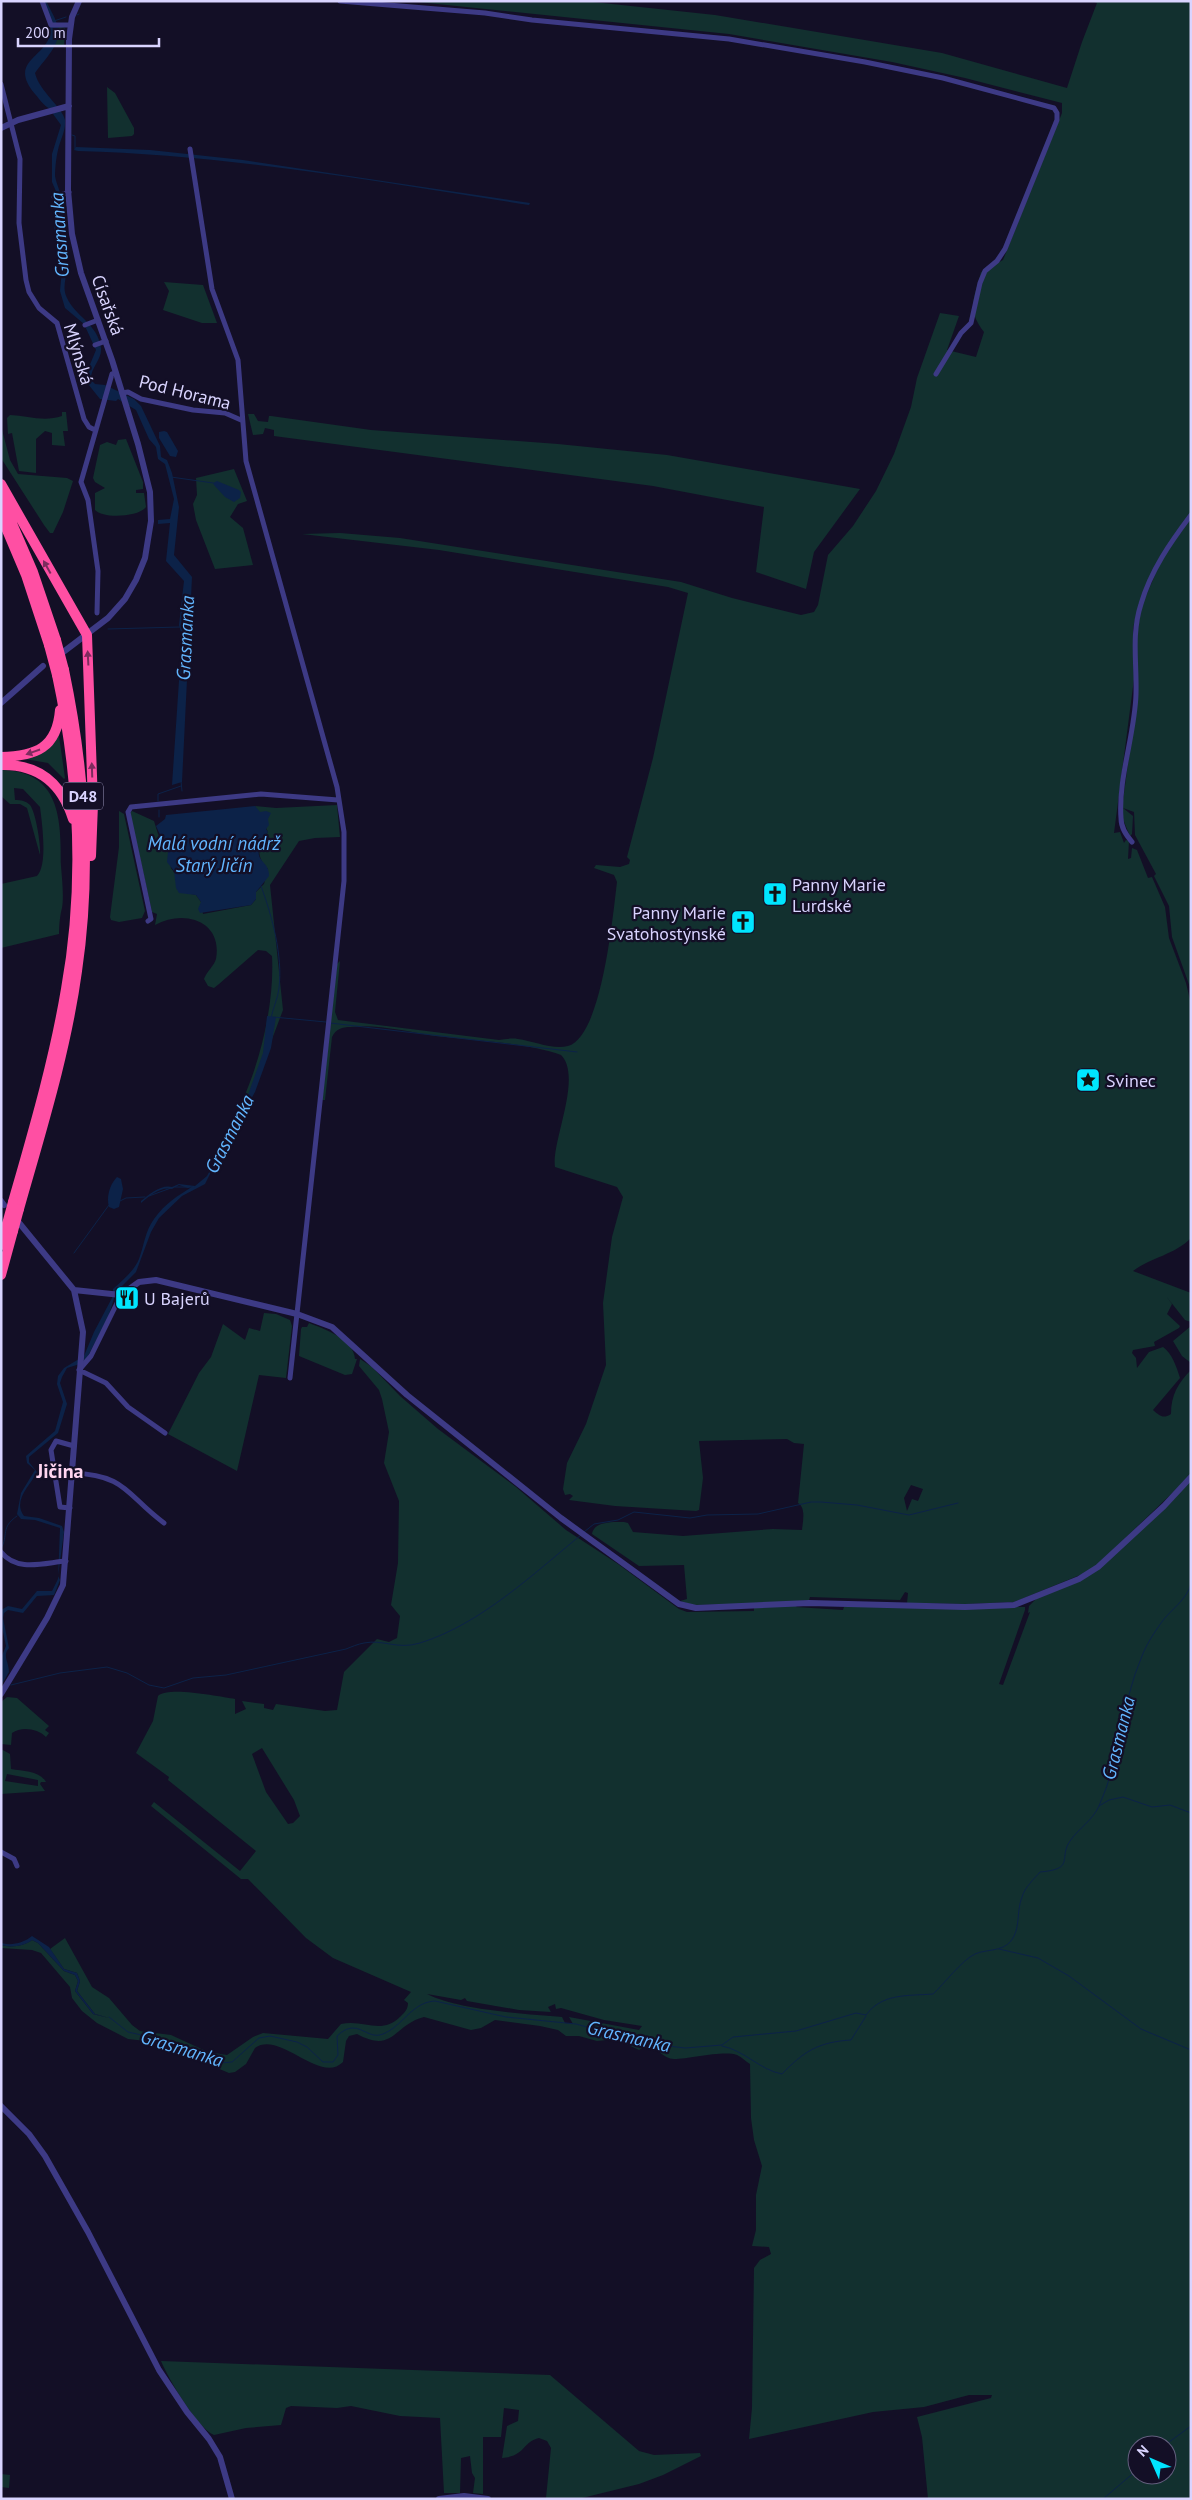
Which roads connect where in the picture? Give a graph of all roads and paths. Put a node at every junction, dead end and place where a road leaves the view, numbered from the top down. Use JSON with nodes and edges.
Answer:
{"nodes":[{"id":1,"x":42,"y":1,"type":"edge"},
{"id":2,"x":78,"y":1,"type":"edge"},
{"id":3,"x":340,"y":1,"type":"edge"},
{"id":4,"x":70,"y":25,"type":"junction"},
{"id":5,"x":1,"y":84,"type":"edge"},
{"id":6,"x":69,"y":106,"type":"junction"},
{"id":7,"x":11,"y":122,"type":"junction"},
{"id":8,"x":1,"y":128,"type":"edge"},
{"id":9,"x":190,"y":149,"type":"dead end"},
{"id":10,"x":69,"y":192,"type":"junction"},
{"id":11,"x":58,"y":196,"type":"dead end"},
{"id":12,"x":98,"y":320,"type":"junction"},
{"id":13,"x":87,"y":324,"type":"dead end"},
{"id":14,"x":116,"y":373,"type":"junction"},
{"id":15,"x":936,"y":374,"type":"dead end"},
{"id":16,"x":122,"y":393,"type":"junction"},
{"id":17,"x":241,"y":420,"type":"junction"},
{"id":18,"x":95,"y":430,"type":"junction"},
{"id":19,"x":1,"y":484,"type":"edge"},
{"id":20,"x":1,"y":498,"type":"edge"},
{"id":21,"x":1191,"y":515,"type":"edge"},
{"id":22,"x":1,"y":516,"type":"edge"},
{"id":23,"x":97,"y":613,"type":"dead end"},
{"id":24,"x":87,"y":635,"type":"junction"},
{"id":25,"x":52,"y":642,"type":"junction"},
{"id":26,"x":55,"y":658,"type":"dead end"},
{"id":27,"x":43,"y":666,"type":"dead end"},
{"id":28,"x":60,"y":673,"type":"junction"},
{"id":29,"x":59,"y":686,"type":"junction"},
{"id":30,"x":1,"y":703,"type":"edge"},
{"id":31,"x":1,"y":757,"type":"edge"},
{"id":32,"x":1,"y":765,"type":"edge"},
{"id":33,"x":338,"y":800,"type":"junction"},
{"id":34,"x":77,"y":838,"type":"junction"},
{"id":35,"x":1132,"y":842,"type":"dead end"},
{"id":36,"x":148,"y":921,"type":"dead end"},
{"id":37,"x":82,"y":924,"type":"junction"},
{"id":38,"x":10,"y":1213,"type":"edge"},
{"id":39,"x":1,"y":1245,"type":"edge"},
{"id":40,"x":1,"y":1275,"type":"edge"},
{"id":41,"x":74,"y":1290,"type":"junction"},
{"id":42,"x":117,"y":1295,"type":"junction"},
{"id":43,"x":297,"y":1314,"type":"junction"},
{"id":44,"x":79,"y":1365,"type":"junction"},
{"id":45,"x":290,"y":1378,"type":"dead end"},
{"id":46,"x":164,"y":1433,"type":"dead end"},
{"id":47,"x":74,"y":1446,"type":"junction"},
{"id":48,"x":72,"y":1473,"type":"junction"},
{"id":49,"x":1191,"y":1477,"type":"edge"},
{"id":50,"x":70,"y":1508,"type":"junction"},
{"id":51,"x":164,"y":1523,"type":"dead end"},
{"id":52,"x":2,"y":1552,"type":"edge"},
{"id":53,"x":61,"y":1562,"type":"junction"},
{"id":54,"x":1,"y":1694,"type":"edge"},
{"id":55,"x":1,"y":1852,"type":"edge"},
{"id":56,"x":17,"y":1866,"type":"dead end"},
{"id":57,"x":1,"y":2106,"type":"edge"},
{"id":58,"x":232,"y":2499,"type":"edge"},
{"id":59,"x":440,"y":2499,"type":"edge"},
{"id":60,"x":487,"y":2499,"type":"edge"}],
"edges":[{"from":1,"to":4,"type":"street"},
{"from":2,"to":4,"type":"street","name":"Císařská"},
{"from":3,"to":15,"type":"street"},
{"from":4,"to":6,"type":"street","name":"Císařská"},
{"from":5,"to":7,"type":"street","name":"Mlýnská"},
{"from":6,"to":7,"type":"street"},
{"from":6,"to":10,"type":"street","name":"Císařská"},
{"from":7,"to":8,"type":"street"},
{"from":7,"to":18,"type":"street","name":"Mlýnská"},
{"from":9,"to":17,"type":"street"},
{"from":10,"to":11,"type":"street"},
{"from":10,"to":12,"type":"street","name":"Císařská"},
{"from":12,"to":13,"type":"street"},
{"from":12,"to":14,"type":"street","name":"Císařská"},
{"from":14,"to":16,"type":"street","name":"Císařská"},
{"from":14,"to":18,"type":"street"},
{"from":16,"to":17,"type":"street","name":"Pod Horama"},
{"from":16,"to":24,"type":"street","name":"Císařská"},
{"from":17,"to":33,"type":"street"},
{"from":18,"to":23,"type":"street"},
{"from":24,"to":19,"type":"highway","one_way":true},
{"from":20,"to":25,"type":"highway","number":"D48"},
{"from":21,"to":35,"type":"street"},
{"from":22,"to":25,"type":"highway","number":"D48"},
{"from":24,"to":26,"type":"street","name":"Císařská"},
{"from":37,"to":24,"type":"highway","one_way":true},
{"from":25,"to":28,"type":"highway","number":"D48","bridge":true},
{"from":27,"to":30,"type":"street"},
{"from":28,"to":29,"type":"highway","number":"D48"},
{"from":28,"to":37,"type":"highway","number":"D48"},
{"from":29,"to":31,"type":"highway","one_way":true},
{"from":29,"to":34,"type":"highway","number":"D48"},
{"from":32,"to":34,"type":"highway"},
{"from":33,"to":36,"type":"street"},
{"from":33,"to":43,"type":"street"},
{"from":34,"to":38,"type":"highway","number":"D48"},
{"from":37,"to":38,"type":"highway","number":"D48"},
{"from":38,"to":39,"type":"highway","number":"D48"},
{"from":38,"to":40,"type":"highway","number":"D48"},
{"from":38,"to":41,"type":"street"},
{"from":41,"to":42,"type":"street"},
{"from":41,"to":44,"type":"street"},
{"from":42,"to":43,"type":"street"},
{"from":42,"to":44,"type":"street"},
{"from":43,"to":45,"type":"street"},
{"from":43,"to":49,"type":"street"},
{"from":44,"to":46,"type":"street"},
{"from":44,"to":47,"type":"street"},
{"from":47,"to":48,"type":"street"},
{"from":47,"to":50,"type":"street"},
{"from":48,"to":50,"type":"street"},
{"from":48,"to":51,"type":"street"},
{"from":50,"to":53,"type":"street"},
{"from":52,"to":53,"type":"street"},
{"from":53,"to":54,"type":"street"},
{"from":55,"to":56,"type":"street"},
{"from":57,"to":58,"type":"street"},
{"from":59,"to":60,"type":"street"}]}
